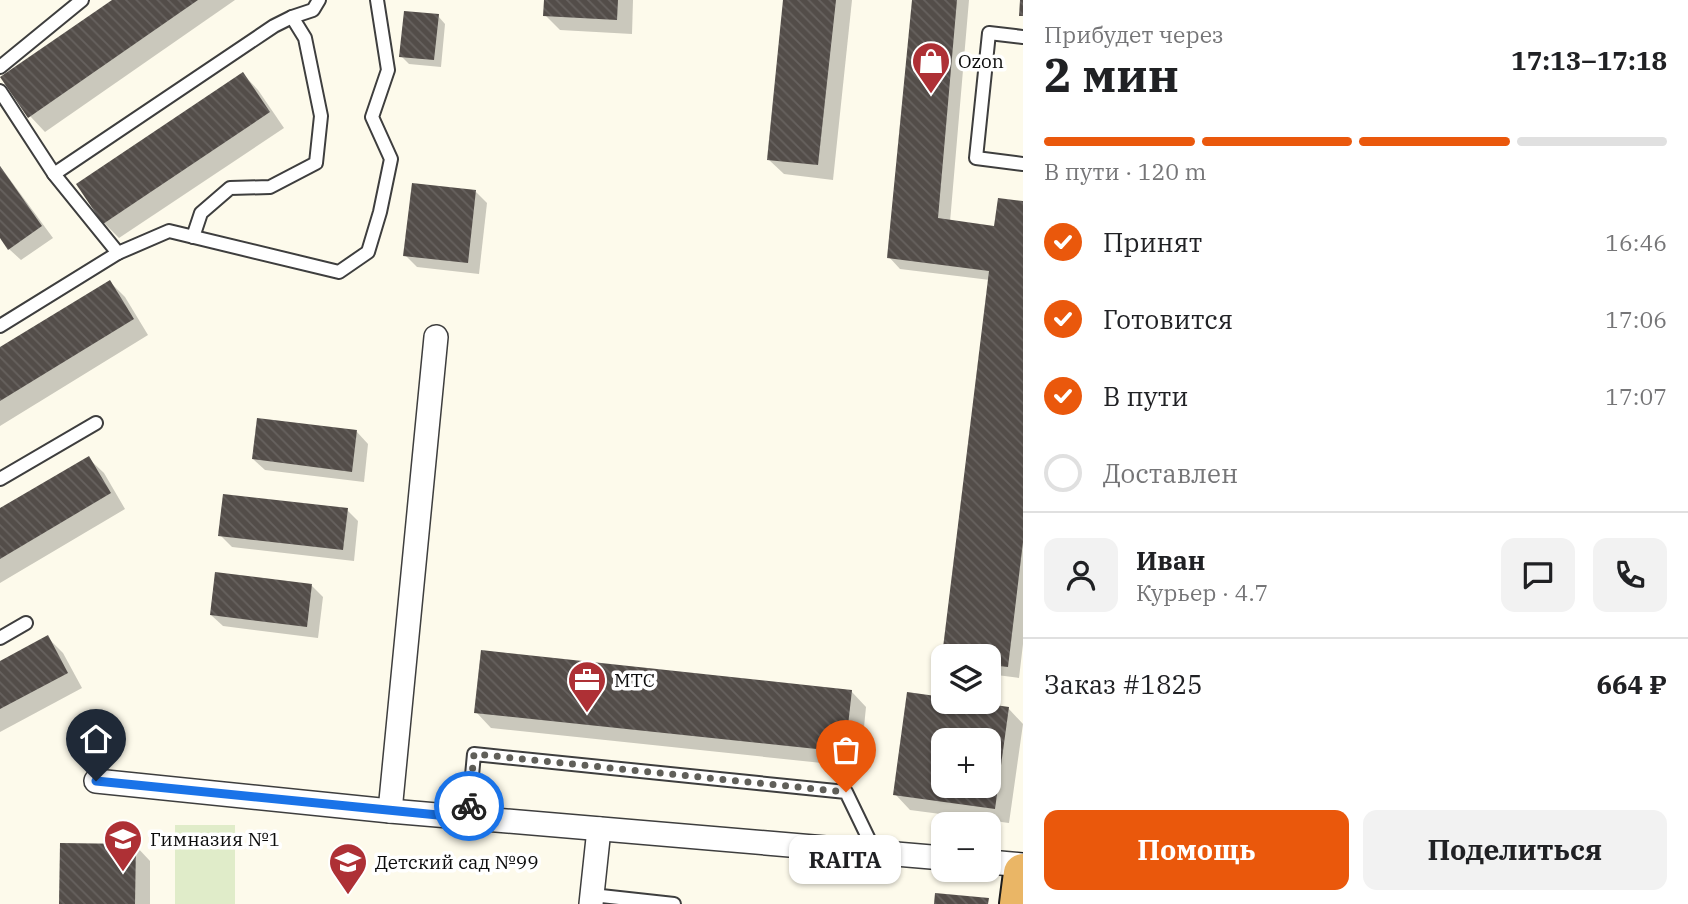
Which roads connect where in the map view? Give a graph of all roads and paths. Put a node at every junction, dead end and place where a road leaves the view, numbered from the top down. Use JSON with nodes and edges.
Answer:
{"nodes":[{"id":1,"x":82,"y":0,"type":"edge"},
{"id":2,"x":319,"y":0,"type":"edge"},
{"id":3,"x":377,"y":0,"type":"edge"},
{"id":4,"x":292,"y":17,"type":"junction"},
{"id":5,"x":1023,"y":37,"type":"edge"},
{"id":6,"x":0,"y":67,"type":"edge"},
{"id":7,"x":0,"y":90,"type":"edge"},
{"id":8,"x":1023,"y":163,"type":"edge"},
{"id":9,"x":54,"y":174,"type":"junction"},
{"id":10,"x":193,"y":237,"type":"junction"},
{"id":11,"x":118,"y":253,"type":"junction"},
{"id":12,"x":0,"y":326,"type":"edge"},
{"id":13,"x":436,"y":337,"type":"dead end"},
{"id":14,"x":96,"y":423,"type":"dead end"},
{"id":15,"x":0,"y":479,"type":"edge"},
{"id":16,"x":26,"y":623,"type":"dead end"},
{"id":17,"x":0,"y":638,"type":"edge"},
{"id":18,"x":96,"y":781,"type":"dead end"},
{"id":19,"x":390,"y":811,"type":"junction"},
{"id":20,"x":468,"y":818,"type":"junction"},
{"id":21,"x":599,"y":829,"type":"junction"},
{"id":22,"x":874,"y":852,"type":"junction"},
{"id":23,"x":931,"y":857,"type":"edge"},
{"id":24,"x":1001,"y":863,"type":"edge"},
{"id":25,"x":1023,"y":865,"type":"edge"},
{"id":26,"x":1023,"y":873,"type":"edge"},
{"id":27,"x":591,"y":900,"type":"edge"},
{"id":28,"x":674,"y":904,"type":"edge"},
{"id":29,"x":1019,"y":904,"type":"edge"}],
"edges":[{"from":1,"to":6,"type":"lane"},
{"from":2,"to":4,"type":"lane"},
{"from":3,"to":10,"type":"lane"},
{"from":4,"to":9,"type":"lane"},
{"from":4,"to":10,"type":"lane"},
{"from":5,"to":8,"type":"lane"},
{"from":7,"to":9,"type":"lane"},
{"from":9,"to":11,"type":"lane"},
{"from":10,"to":11,"type":"lane"},
{"from":11,"to":12,"type":"lane"},
{"from":13,"to":19,"type":"street"},
{"from":14,"to":15,"type":"lane"},
{"from":16,"to":17,"type":"lane"},
{"from":18,"to":19,"type":"street"},
{"from":19,"to":20,"type":"street"},
{"from":20,"to":21,"type":"street"},
{"from":20,"to":22,"type":"lane"},
{"from":21,"to":22,"type":"street"},
{"from":21,"to":27,"type":"street"},
{"from":22,"to":23,"type":"street"},
{"from":24,"to":25,"type":"street"},
{"from":26,"to":29,"type":"highway"},
{"from":27,"to":28,"type":"lane"}]}
